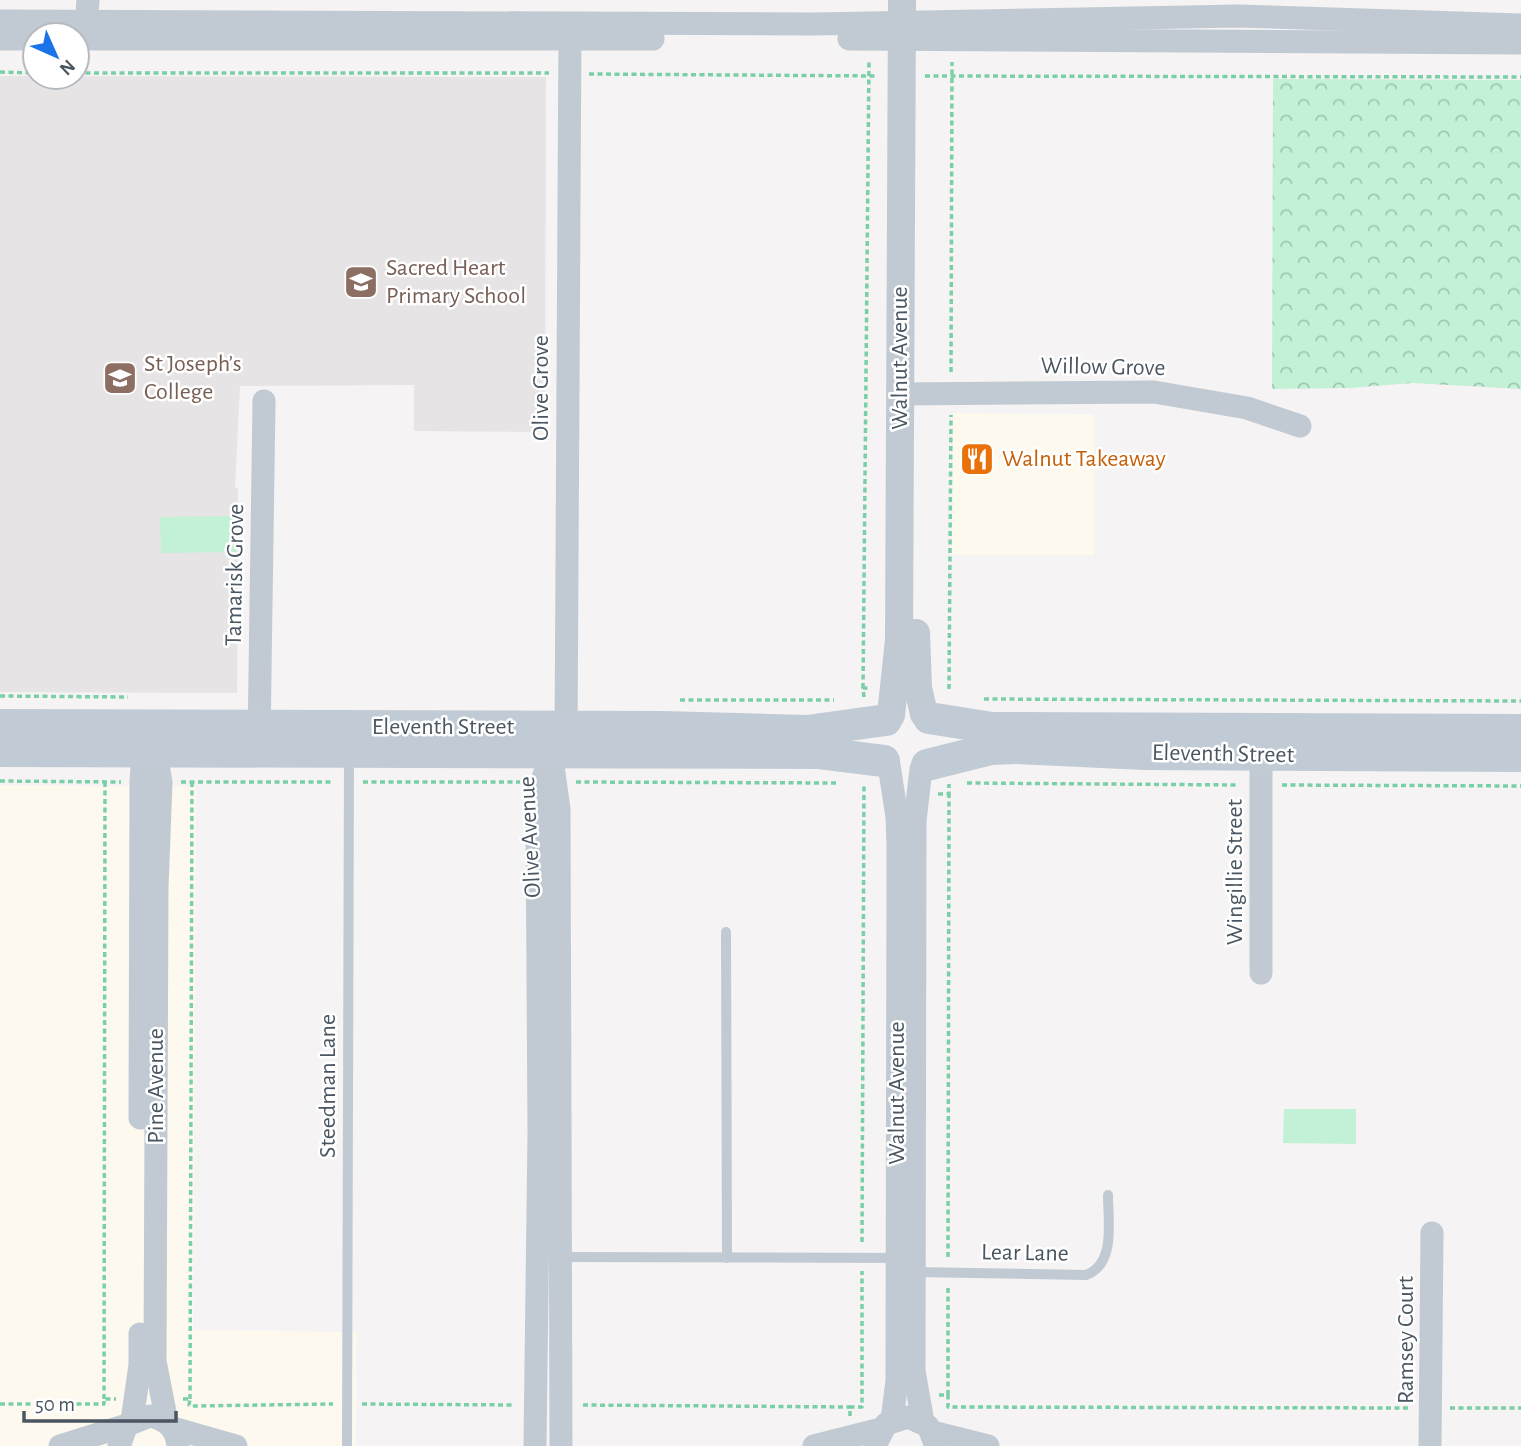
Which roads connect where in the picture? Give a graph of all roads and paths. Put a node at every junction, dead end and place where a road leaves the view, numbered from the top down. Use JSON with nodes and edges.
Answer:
{"nodes":[{"id":1,"x":0,"y":21,"type":"edge"},
{"id":2,"x":910,"y":21,"type":"edge"},
{"id":3,"x":92,"y":23,"type":"edge"},
{"id":4,"x":1521,"y":25,"type":"edge"},
{"id":5,"x":570,"y":31,"type":"junction"},
{"id":6,"x":0,"y":39,"type":"edge"},
{"id":7,"x":21,"y":39,"type":"edge"},
{"id":8,"x":869,"y":39,"type":"junction"},
{"id":9,"x":953,"y":41,"type":"junction"},
{"id":10,"x":1521,"y":43,"type":"edge"},
{"id":11,"x":0,"y":72,"type":"edge"},
{"id":12,"x":21,"y":73,"type":"edge"},
{"id":13,"x":91,"y":73,"type":"edge"},
{"id":14,"x":569,"y":74,"type":"junction"},
{"id":15,"x":867,"y":76,"type":"junction"},
{"id":16,"x":910,"y":76,"type":"junction"},
{"id":17,"x":952,"y":76,"type":"junction"},
{"id":18,"x":1521,"y":77,"type":"edge"},
{"id":19,"x":951,"y":391,"type":"junction"},
{"id":20,"x":909,"y":393,"type":"junction"},
{"id":21,"x":264,"y":401,"type":"dead end"},
{"id":22,"x":1300,"y":426,"type":"dead end"},
{"id":23,"x":863,"y":688,"type":"junction"},
{"id":24,"x":949,"y":689,"type":"junction"},
{"id":25,"x":976,"y":699,"type":"dead end"},
{"id":26,"x":674,"y":700,"type":"dead end"},
{"id":27,"x":1521,"y":701,"type":"edge"},
{"id":28,"x":913,"y":706,"type":"junction"},
{"id":29,"x":849,"y":708,"type":"junction"},
{"id":30,"x":0,"y":725,"type":"edge"},
{"id":31,"x":1521,"y":730,"type":"edge"},
{"id":32,"x":149,"y":738,"type":"junction"},
{"id":33,"x":259,"y":739,"type":"junction"},
{"id":34,"x":0,"y":751,"type":"edge"},
{"id":35,"x":349,"y":753,"type":"junction"},
{"id":36,"x":1521,"y":755,"type":"edge"},
{"id":37,"x":1261,"y":756,"type":"junction"},
{"id":38,"x":556,"y":759,"type":"junction"},
{"id":39,"x":105,"y":766,"type":"junction"},
{"id":40,"x":192,"y":766,"type":"junction"},
{"id":41,"x":898,"y":772,"type":"junction"},
{"id":42,"x":0,"y":781,"type":"edge"},
{"id":43,"x":151,"y":782,"type":"junction"},
{"id":44,"x":840,"y":783,"type":"dead end"},
{"id":45,"x":1521,"y":786,"type":"edge"},
{"id":46,"x":863,"y":792,"type":"junction"},
{"id":47,"x":948,"y":794,"type":"junction"},
{"id":48,"x":726,"y":932,"type":"dead end"},
{"id":49,"x":1261,"y":973,"type":"dead end"},
{"id":50,"x":1108,"y":1195,"type":"dead end"},
{"id":51,"x":1432,"y":1233,"type":"dead end"},
{"id":52,"x":560,"y":1257,"type":"junction"},
{"id":53,"x":727,"y":1258,"type":"junction"},
{"id":54,"x":862,"y":1258,"type":"junction"},
{"id":55,"x":905,"y":1265,"type":"junction"},
{"id":56,"x":948,"y":1269,"type":"dead end"},
{"id":57,"x":948,"y":1283,"type":"dead end"},
{"id":58,"x":906,"y":1395,"type":"junction"},
{"id":59,"x":948,"y":1395,"type":"junction"},
{"id":60,"x":862,"y":1396,"type":"junction"},
{"id":61,"x":136,"y":1398,"type":"junction"},
{"id":62,"x":104,"y":1399,"type":"junction"},
{"id":63,"x":162,"y":1399,"type":"junction"},
{"id":64,"x":190,"y":1399,"type":"junction"},
{"id":65,"x":0,"y":1404,"type":"edge"},
{"id":66,"x":347,"y":1404,"type":"junction"},
{"id":67,"x":536,"y":1405,"type":"junction"},
{"id":68,"x":560,"y":1405,"type":"junction"},
{"id":69,"x":850,"y":1406,"type":"junction"},
{"id":70,"x":1521,"y":1408,"type":"edge"},
{"id":71,"x":1432,"y":1409,"type":"junction"},
{"id":72,"x":126,"y":1431,"type":"edge"},
{"id":73,"x":172,"y":1432,"type":"edge"},
{"id":74,"x":883,"y":1432,"type":"edge"},
{"id":75,"x":930,"y":1433,"type":"edge"},
{"id":76,"x":850,"y":1439,"type":"junction"},
{"id":77,"x":60,"y":1446,"type":"edge"},
{"id":78,"x":236,"y":1446,"type":"edge"},
{"id":79,"x":347,"y":1446,"type":"edge"},
{"id":80,"x":535,"y":1446,"type":"edge"},
{"id":81,"x":561,"y":1446,"type":"edge"},
{"id":82,"x":814,"y":1446,"type":"edge"},
{"id":83,"x":988,"y":1446,"type":"edge"},
{"id":84,"x":1430,"y":1446,"type":"edge"}],
"edges":[{"from":1,"to":3,"type":"street"},
{"from":2,"to":4,"type":"street"},
{"from":2,"to":5,"type":"street"},
{"from":2,"to":8,"type":"street"},
{"from":2,"to":9,"type":"street"},
{"from":2,"to":16,"type":"street","name":"Walnut Avenue"},
{"from":3,"to":5,"type":"street"},
{"from":5,"to":8,"type":"street"},
{"from":5,"to":14,"type":"street","name":"Olive Grove"},
{"from":6,"to":7,"type":"street"},
{"from":8,"to":15,"type":"path"},
{"from":9,"to":10,"type":"street"},
{"from":9,"to":17,"type":"path"},
{"from":11,"to":12,"type":"path"},
{"from":13,"to":14,"type":"path"},
{"from":14,"to":15,"type":"path"},
{"from":14,"to":38,"type":"street","name":"Olive Grove"},
{"from":15,"to":16,"type":"path"},
{"from":15,"to":23,"type":"path"},
{"from":16,"to":17,"type":"path"},
{"from":16,"to":20,"type":"street","name":"Walnut Avenue"},
{"from":17,"to":18,"type":"path"},
{"from":17,"to":19,"type":"path"},
{"from":19,"to":20,"type":"street","name":"Willow Grove"},
{"from":19,"to":22,"type":"street","name":"Willow Grove"},
{"from":19,"to":24,"type":"path"},
{"from":20,"to":28,"type":"street","name":"Walnut Avenue"},
{"from":21,"to":33,"type":"street","name":"Tamarisk Grove"},
{"from":23,"to":28,"type":"path"},
{"from":23,"to":29,"type":"path"},
{"from":24,"to":28,"type":"path"},
{"from":24,"to":28,"type":"path"},
{"from":25,"to":27,"type":"path"},
{"from":26,"to":29,"type":"path"},
{"from":28,"to":29,"type":"main road","name":"Eleventh Street"},
{"from":28,"to":37,"type":"main road","name":"Eleventh Street"},
{"from":28,"to":41,"type":"main road"},
{"from":28,"to":41,"type":"main road"},
{"from":29,"to":38,"type":"main road","name":"Eleventh Street"},
{"from":30,"to":32,"type":"main road","name":"Eleventh Street"},
{"from":31,"to":37,"type":"main road","name":"Eleventh Street"},
{"from":32,"to":33,"type":"main road","name":"Eleventh Street"},
{"from":32,"to":39,"type":"main road","name":"Eleventh Street"},
{"from":32,"to":40,"type":"main road","name":"Eleventh Street"},
{"from":32,"to":43,"type":"street","name":"Pine Avenue"},
{"from":33,"to":35,"type":"main road","name":"Eleventh Street"},
{"from":33,"to":40,"type":"main road","name":"Eleventh Street"},
{"from":34,"to":39,"type":"main road","name":"Eleventh Street"},
{"from":35,"to":38,"type":"main road","name":"Eleventh Street"},
{"from":35,"to":38,"type":"path"},
{"from":35,"to":40,"type":"path"},
{"from":35,"to":66,"type":"lane","name":"Steedman Lane"},
{"from":36,"to":37,"type":"main road","name":"Eleventh Street"},
{"from":37,"to":41,"type":"main road","name":"Eleventh Street"},
{"from":37,"to":45,"type":"path"},
{"from":37,"to":47,"type":"path"},
{"from":37,"to":49,"type":"street","name":"Wingillie Street"},
{"from":38,"to":41,"type":"main road","name":"Eleventh Street"},
{"from":38,"to":44,"type":"path"},
{"from":38,"to":52,"type":"street","name":"Olive Avenue"},
{"from":38,"to":67,"type":"street","name":"Olive Avenue"},
{"from":39,"to":42,"type":"path"},
{"from":39,"to":43,"type":"path"},
{"from":39,"to":62,"type":"path"},
{"from":40,"to":43,"type":"path"},
{"from":40,"to":64,"type":"path"},
{"from":41,"to":46,"type":"path"},
{"from":41,"to":46,"type":"path"},
{"from":41,"to":47,"type":"path"},
{"from":41,"to":55,"type":"street","name":"Walnut Avenue"},
{"from":43,"to":61,"type":"street","name":"Pine Avenue"},
{"from":43,"to":63,"type":"street","name":"Pine Avenue"},
{"from":46,"to":54,"type":"path"},
{"from":47,"to":56,"type":"path"},
{"from":48,"to":53,"type":"lane"},
{"from":50,"to":55,"type":"lane","name":"Lear Lane"},
{"from":51,"to":71,"type":"street","name":"Ramsey Court"},
{"from":52,"to":53,"type":"lane"},
{"from":52,"to":68,"type":"street","name":"Olive Avenue"},
{"from":53,"to":54,"type":"lane"},
{"from":54,"to":55,"type":"lane"},
{"from":54,"to":60,"type":"path"},
{"from":55,"to":58,"type":"street","name":"Walnut Avenue"},
{"from":57,"to":59,"type":"path"},
{"from":58,"to":59,"type":"path"},
{"from":58,"to":60,"type":"path"},
{"from":58,"to":74,"type":"street","name":"Walnut Avenue"},
{"from":58,"to":75,"type":"street","name":"Walnut Avenue"},
{"from":59,"to":71,"type":"path"},
{"from":60,"to":69,"type":"path"},
{"from":61,"to":62,"type":"path"},
{"from":61,"to":72,"type":"street","name":"Pine Avenue"},
{"from":62,"to":65,"type":"path"},
{"from":63,"to":64,"type":"path"},
{"from":63,"to":73,"type":"street","name":"Pine Avenue"},
{"from":64,"to":66,"type":"path"},
{"from":66,"to":67,"type":"path"},
{"from":66,"to":79,"type":"lane","name":"Steedman Lane"},
{"from":67,"to":80,"type":"street","name":"Olive Avenue"},
{"from":68,"to":69,"type":"path"},
{"from":68,"to":81,"type":"street","name":"Olive Avenue"},
{"from":69,"to":76,"type":"path"},
{"from":70,"to":71,"type":"path"},
{"from":71,"to":84,"type":"street","name":"Ramsey Court"},
{"from":72,"to":73,"type":"street"},
{"from":72,"to":77,"type":"street"},
{"from":73,"to":78,"type":"street"},
{"from":74,"to":75,"type":"street"},
{"from":74,"to":76,"type":"street"},
{"from":75,"to":83,"type":"street"},
{"from":76,"to":82,"type":"street"}]}
